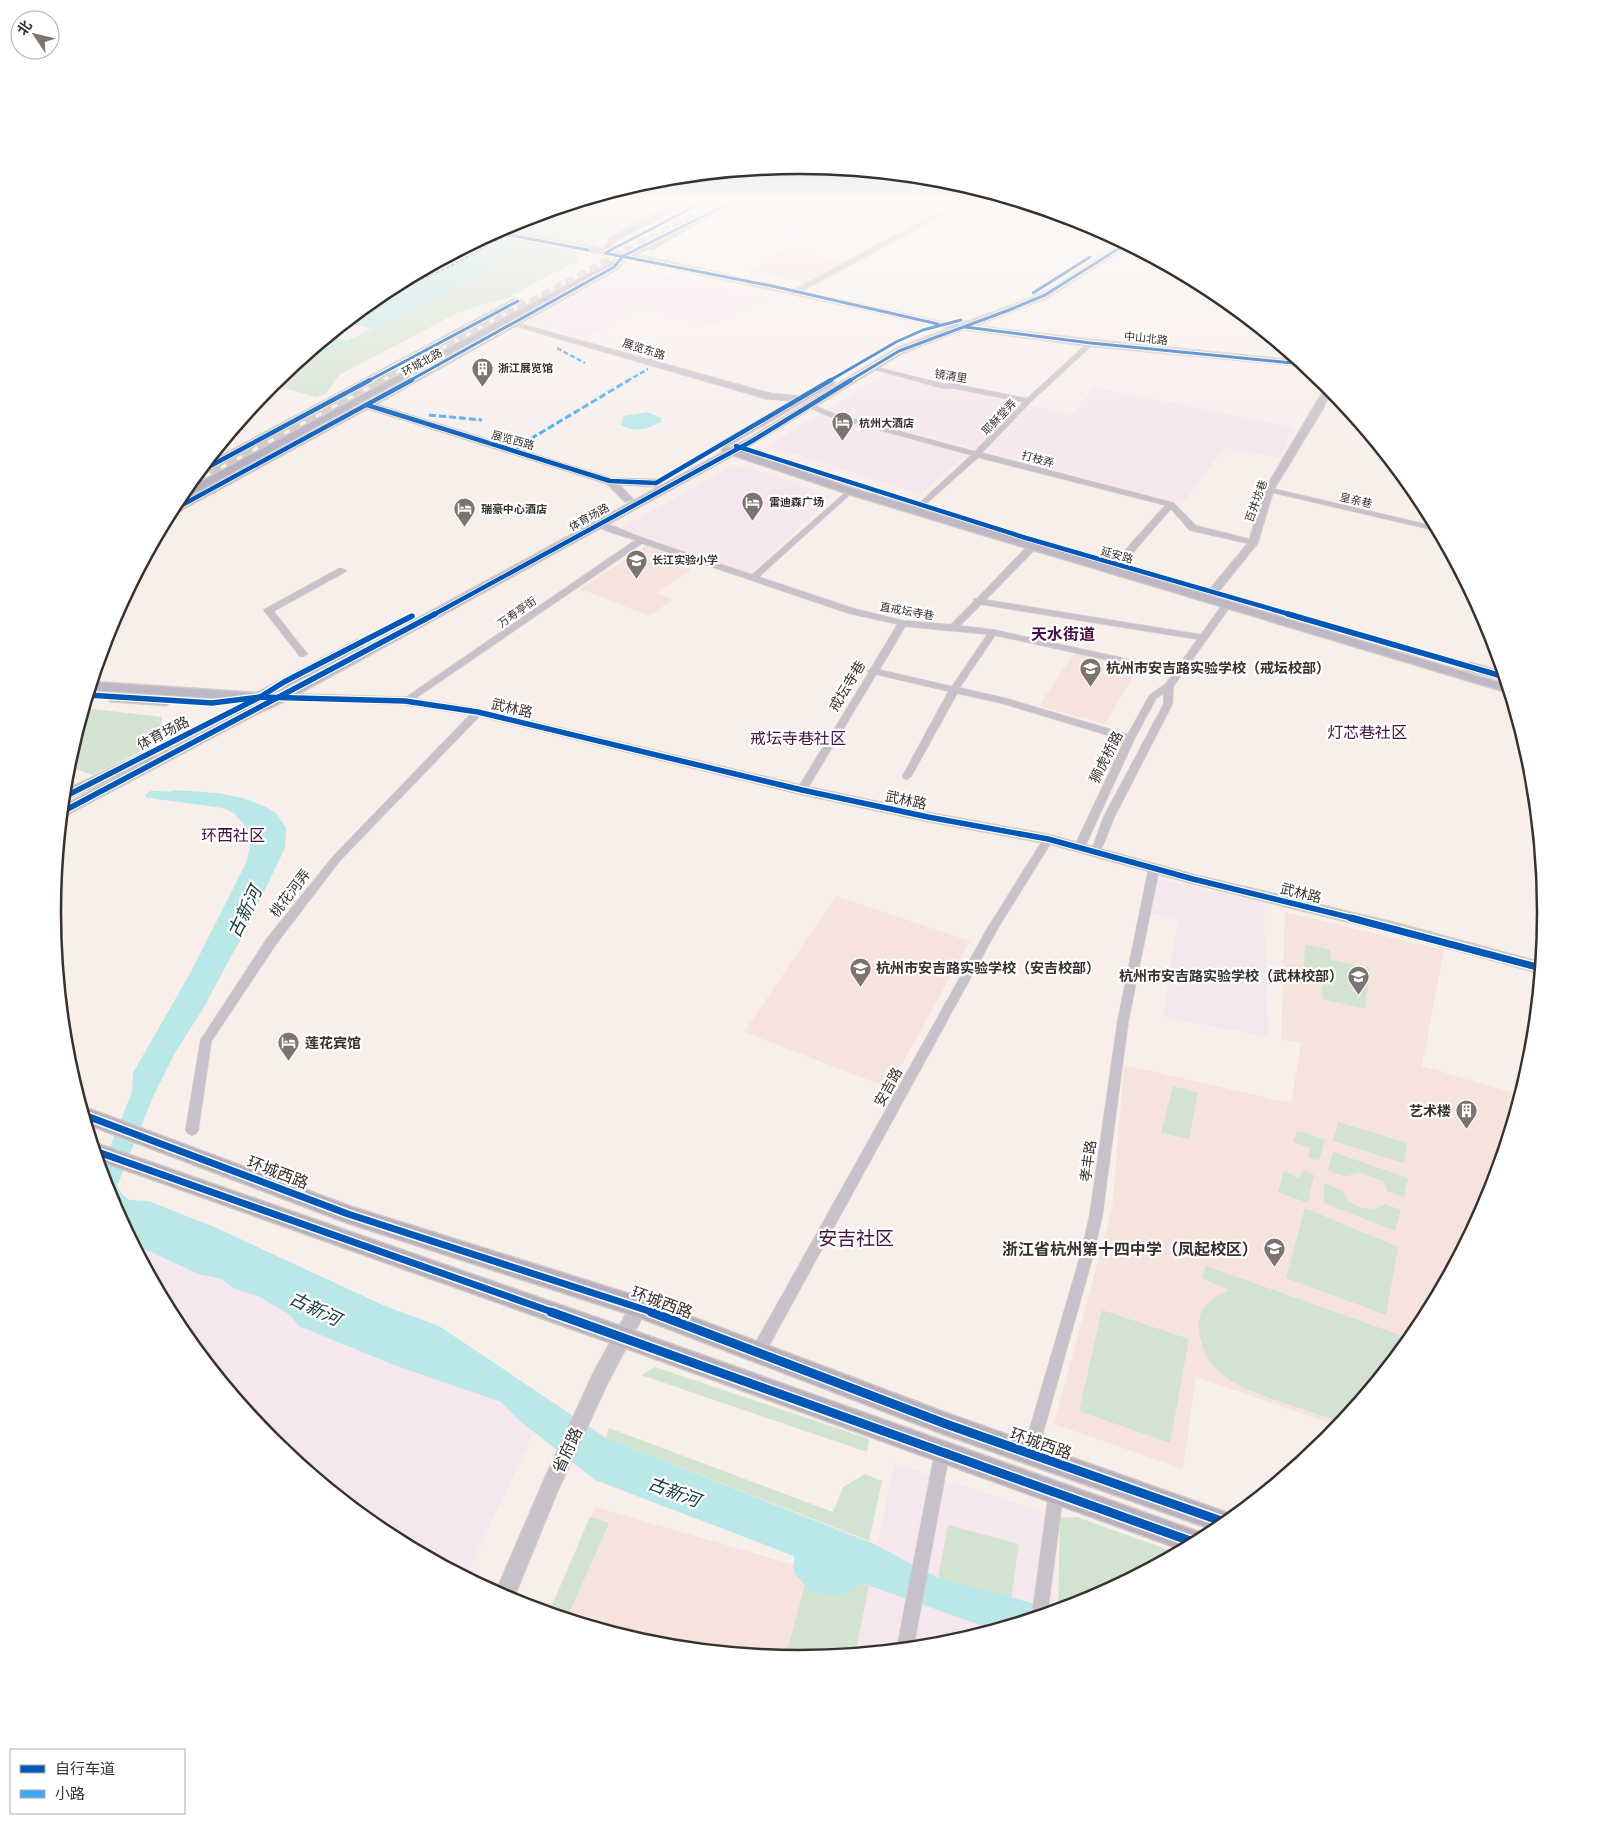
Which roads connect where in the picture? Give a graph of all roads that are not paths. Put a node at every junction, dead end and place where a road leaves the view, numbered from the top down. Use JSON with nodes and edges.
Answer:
{"nodes":[{"id":1,"x":568,"y":286,"type":"edge"},
{"id":2,"x":580,"y":286,"type":"edge"},
{"id":3,"x":744,"y":286,"type":"edge"},
{"id":4,"x":774,"y":286,"type":"edge"},
{"id":5,"x":806,"y":286,"type":"edge"},
{"id":6,"x":1043,"y":286,"type":"edge"},
{"id":7,"x":1059,"y":286,"type":"edge"},
{"id":8,"x":797,"y":291,"type":"junction"},
{"id":9,"x":522,"y":299,"type":"joint"},
{"id":10,"x":513,"y":323,"type":"junction"},
{"id":11,"x":938,"y":324,"type":"junction"},
{"id":12,"x":961,"y":327,"type":"junction"},
{"id":13,"x":1090,"y":343,"type":"junction"},
{"id":14,"x":1293,"y":363,"type":"edge"},
{"id":15,"x":872,"y":367,"type":"junction"},
{"id":16,"x":1325,"y":394,"type":"edge"},
{"id":17,"x":769,"y":396,"type":"junction"},
{"id":18,"x":800,"y":399,"type":"junction"},
{"id":19,"x":1028,"y":402,"type":"junction"},
{"id":20,"x":367,"y":405,"type":"junction"},
{"id":21,"x":810,"y":406,"type":"junction"},
{"id":22,"x":786,"y":407,"type":"junction"},
{"id":23,"x":729,"y":447,"type":"junction"},
{"id":24,"x":978,"y":454,"type":"junction"},
{"id":25,"x":213,"y":465,"type":"edge"},
{"id":26,"x":206,"y":474,"type":"edge"},
{"id":27,"x":610,"y":481,"type":"junction"},
{"id":28,"x":656,"y":483,"type":"junction"},
{"id":29,"x":851,"y":486,"type":"junction"},
{"id":30,"x":196,"y":489,"type":"edge"},
{"id":31,"x":1269,"y":490,"type":"junction"},
{"id":32,"x":628,"y":499,"type":"junction"},
{"id":33,"x":185,"y":503,"type":"edge"},
{"id":34,"x":1171,"y":504,"type":"junction"},
{"id":35,"x":921,"y":506,"type":"junction"},
{"id":36,"x":600,"y":523,"type":"junction"},
{"id":37,"x":1429,"y":527,"type":"edge"},
{"id":38,"x":640,"y":540,"type":"junction"},
{"id":39,"x":1253,"y":543,"type":"junction"},
{"id":40,"x":1032,"y":547,"type":"junction"},
{"id":41,"x":1117,"y":565,"type":"junction"},
{"id":42,"x":342,"y":571,"type":"dead end"},
{"id":43,"x":754,"y":577,"type":"junction"},
{"id":44,"x":1212,"y":593,"type":"junction"},
{"id":45,"x":977,"y":601,"type":"junction"},
{"id":46,"x":1228,"y":605,"type":"junction"},
{"id":47,"x":903,"y":623,"type":"junction"},
{"id":48,"x":952,"y":629,"type":"junction"},
{"id":49,"x":993,"y":632,"type":"junction"},
{"id":50,"x":1204,"y":638,"type":"junction"},
{"id":51,"x":303,"y":654,"type":"dead end"},
{"id":52,"x":872,"y":671,"type":"junction"},
{"id":53,"x":1178,"y":673,"type":"junction"},
{"id":54,"x":1499,"y":675,"type":"edge"},
{"id":55,"x":97,"y":686,"type":"edge"},
{"id":56,"x":1169,"y":686,"type":"junction"},
{"id":57,"x":955,"y":688,"type":"junction"},
{"id":58,"x":1503,"y":688,"type":"edge"},
{"id":59,"x":94,"y":695,"type":"edge"},
{"id":60,"x":260,"y":697,"type":"junction"},
{"id":61,"x":283,"y":697,"type":"junction"},
{"id":62,"x":405,"y":701,"type":"junction"},
{"id":63,"x":478,"y":712,"type":"junction"},
{"id":64,"x":1130,"y":739,"type":"junction"},
{"id":65,"x":907,"y":776,"type":"dead end"},
{"id":66,"x":802,"y":790,"type":"junction"},
{"id":67,"x":71,"y":793,"type":"edge"},
{"id":68,"x":69,"y":808,"type":"edge"},
{"id":69,"x":1048,"y":838,"type":"junction"},
{"id":70,"x":1079,"y":848,"type":"junction"},
{"id":71,"x":1096,"y":852,"type":"junction"},
{"id":72,"x":1154,"y":868,"type":"junction"},
{"id":73,"x":1535,"y":966,"type":"edge"},
{"id":74,"x":93,"y":1118,"type":"edge"},
{"id":75,"x":192,"y":1130,"type":"dead end"},
{"id":76,"x":102,"y":1153,"type":"edge"},
{"id":77,"x":639,"y":1307,"type":"junction"},
{"id":78,"x":623,"y":1337,"type":"junction"},
{"id":79,"x":758,"y":1352,"type":"junction"},
{"id":80,"x":942,"y":1453,"type":"junction"},
{"id":81,"x":1030,"y":1453,"type":"junction"},
{"id":82,"x":1056,"y":1493,"type":"junction"},
{"id":83,"x":1219,"y":1519,"type":"edge"},
{"id":84,"x":1187,"y":1540,"type":"edge"},
{"id":85,"x":507,"y":1590,"type":"edge"},
{"id":86,"x":1040,"y":1610,"type":"edge"},
{"id":87,"x":906,"y":1642,"type":"edge"}],
"edges":[{"from":1,"to":30,"type":"main road","name":"环城北路"},
{"from":2,"to":10,"type":"main road","name":"环城北路"},
{"from":3,"to":11,"type":"main road","name":"中山北路"},
{"from":4,"to":8,"type":"main road","name":"中山北路"},
{"from":5,"to":8,"type":"street"},
{"from":6,"to":11,"type":"main road","name":"体育场路"},
{"from":7,"to":12,"type":"main road","name":"体育场路"},
{"from":8,"to":11,"type":"main road","name":"中山北路"},
{"from":9,"to":25,"type":"main road","name":"环城北路"},
{"from":9,"to":26,"type":"main road","name":"环城北路"},
{"from":10,"to":17,"type":"street","name":"展览东路"},
{"from":10,"to":20,"type":"main road","name":"环城北路"},
{"from":11,"to":12,"type":"main road","name":"中山北路"},
{"from":11,"to":18,"type":"main road","name":"体育场路"},
{"from":12,"to":13,"type":"main road","name":"中山北路"},
{"from":12,"to":15,"type":"main road","name":"体育场路"},
{"from":13,"to":14,"type":"main road","name":"中山北路"},
{"from":13,"to":19,"type":"street","name":"耶稣堂弄"},
{"from":15,"to":19,"type":"street","name":"镜清里"},
{"from":15,"to":21,"type":"main road","name":"体育场路"},
{"from":16,"to":31,"type":"street","name":"百井坊巷"},
{"from":17,"to":18,"type":"street","name":"展览东路"},
{"from":17,"to":22,"type":"street","name":"展览东路"},
{"from":18,"to":22,"type":"main road","name":"体育场路"},
{"from":19,"to":24,"type":"street","name":"耶稣堂弄"},
{"from":20,"to":27,"type":"street","name":"展览西路"},
{"from":20,"to":33,"type":"main road","name":"环城北路"},
{"from":21,"to":23,"type":"main road","name":"体育场路"},
{"from":21,"to":24,"type":"street","name":"打枝弄"},
{"from":22,"to":23,"type":"main road","name":"体育场路"},
{"from":23,"to":28,"type":"main road","name":"体育场路"},
{"from":23,"to":29,"type":"main road","name":"延安路"},
{"from":23,"to":35,"type":"main road","name":"延安路"},
{"from":23,"to":36,"type":"main road","name":"体育场路"},
{"from":24,"to":34,"type":"street","name":"打枝弄"},
{"from":24,"to":35,"type":"street","name":"耶稣堂弄"},
{"from":27,"to":28,"type":"street","name":"展览西路"},
{"from":27,"to":32,"type":"street","name":"展览西路"},
{"from":28,"to":32,"type":"main road","name":"体育场路"},
{"from":29,"to":40,"type":"main road","name":"延安路"},
{"from":29,"to":43,"type":"street"},
{"from":31,"to":37,"type":"street","name":"皇亲巷"},
{"from":31,"to":39,"type":"street","name":"百井坊巷"},
{"from":32,"to":60,"type":"main road","name":"体育场路"},
{"from":34,"to":39,"type":"street"},
{"from":34,"to":41,"type":"street"},
{"from":35,"to":41,"type":"main road","name":"延安路"},
{"from":36,"to":38,"type":"street","name":"直戒坛寺巷"},
{"from":36,"to":61,"type":"main road","name":"体育场路"},
{"from":38,"to":43,"type":"street","name":"直戒坛寺巷"},
{"from":38,"to":62,"type":"street","name":"万寿亭街"},
{"from":39,"to":44,"type":"street","name":"百井坊巷"},
{"from":40,"to":45,"type":"street"},
{"from":40,"to":46,"type":"main road","name":"延安路"},
{"from":41,"to":44,"type":"main road","name":"延安路"},
{"from":42,"to":51,"type":"street"},
{"from":43,"to":47,"type":"street","name":"直戒坛寺巷"},
{"from":44,"to":54,"type":"main road","name":"延安路"},
{"from":45,"to":48,"type":"street"},
{"from":45,"to":50,"type":"street"},
{"from":46,"to":50,"type":"street","name":"狮虎桥路"},
{"from":46,"to":58,"type":"main road","name":"延安路"},
{"from":47,"to":48,"type":"street","name":"直戒坛寺巷"},
{"from":47,"to":52,"type":"street","name":"戒坛寺巷"},
{"from":48,"to":49,"type":"street","name":"直戒坛寺巷"},
{"from":49,"to":53,"type":"street","name":"直戒坛寺巷"},
{"from":49,"to":57,"type":"street"},
{"from":50,"to":53,"type":"street","name":"狮虎桥路"},
{"from":52,"to":57,"type":"street"},
{"from":52,"to":66,"type":"street","name":"戒坛寺巷"},
{"from":53,"to":56,"type":"street","name":"狮虎桥路"},
{"from":55,"to":60,"type":"main road","name":"武林路"},
{"from":56,"to":64,"type":"street","name":"狮虎桥路"},
{"from":56,"to":71,"type":"street","name":"狮虎桥路"},
{"from":57,"to":64,"type":"street"},
{"from":57,"to":65,"type":"street"},
{"from":59,"to":60,"type":"main road","name":"武林路"},
{"from":60,"to":61,"type":"main road","name":"武林路"},
{"from":60,"to":67,"type":"main road","name":"体育场路"},
{"from":61,"to":62,"type":"street","name":"武林路"},
{"from":61,"to":68,"type":"main road","name":"体育场路"},
{"from":62,"to":63,"type":"street","name":"武林路"},
{"from":63,"to":66,"type":"street","name":"武林路"},
{"from":63,"to":75,"type":"street","name":"桃花河弄"},
{"from":64,"to":70,"type":"street","name":"狮虎桥路"},
{"from":66,"to":69,"type":"street","name":"武林路"},
{"from":69,"to":70,"type":"street","name":"武林路"},
{"from":69,"to":79,"type":"street","name":"安吉路"},
{"from":70,"to":71,"type":"street","name":"武林路"},
{"from":71,"to":72,"type":"street","name":"武林路"},
{"from":72,"to":73,"type":"street","name":"武林路"},
{"from":72,"to":81,"type":"street","name":"孝丰路"},
{"from":74,"to":77,"type":"main road","name":"环城西路"},
{"from":76,"to":78,"type":"main road"},
{"from":77,"to":78,"type":"street","name":"省府路"},
{"from":77,"to":79,"type":"main road","name":"环城西路"},
{"from":78,"to":80,"type":"main road"},
{"from":78,"to":85,"type":"street","name":"省府路"},
{"from":79,"to":81,"type":"main road","name":"环城西路"},
{"from":80,"to":82,"type":"main road"},
{"from":80,"to":87,"type":"street"},
{"from":81,"to":83,"type":"main road","name":"环城西路"},
{"from":82,"to":84,"type":"main road"},
{"from":82,"to":86,"type":"street"}]}
